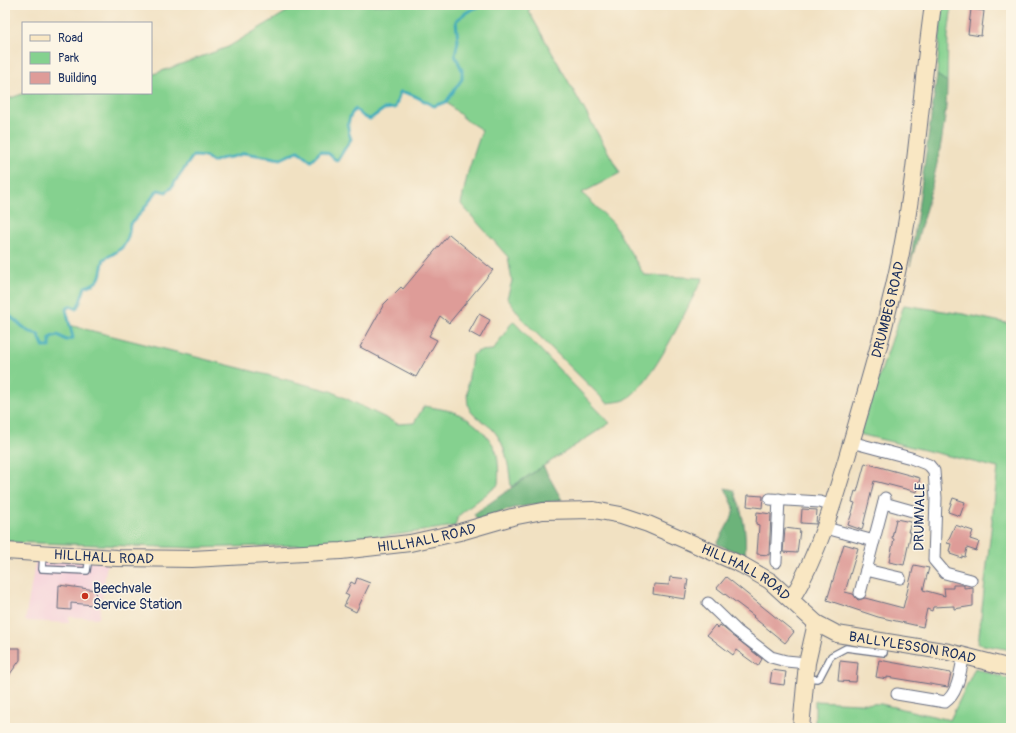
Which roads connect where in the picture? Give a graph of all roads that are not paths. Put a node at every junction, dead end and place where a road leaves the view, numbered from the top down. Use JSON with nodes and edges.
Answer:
{"nodes":[{"id":1,"x":933,"y":5,"type":"edge"},
{"id":2,"x":851,"y":442,"type":"junction"},
{"id":3,"x":833,"y":506,"type":"junction"},
{"id":4,"x":916,"y":512,"type":"dead end"},
{"id":5,"x":826,"y":528,"type":"junction"},
{"id":6,"x":874,"y":541,"type":"junction"},
{"id":7,"x":5,"y":551,"type":"edge"},
{"id":8,"x":776,"y":562,"type":"dead end"},
{"id":9,"x":866,"y":570,"type":"junction"},
{"id":10,"x":900,"y":578,"type":"dead end"},
{"id":11,"x":971,"y":580,"type":"dead end"},
{"id":12,"x":860,"y":593,"type":"dead end"},
{"id":13,"x":791,"y":600,"type":"junction"},
{"id":14,"x":708,"y":603,"type":"dead end"},
{"id":15,"x":816,"y":623,"type":"junction"},
{"id":16,"x":884,"y":653,"type":"dead end"},
{"id":17,"x":964,"y":655,"type":"junction"},
{"id":18,"x":1011,"y":668,"type":"edge"},
{"id":19,"x":806,"y":670,"type":"junction"},
{"id":20,"x":897,"y":694,"type":"dead end"},
{"id":21,"x":801,"y":728,"type":"edge"}],
"edges":[{"from":1,"to":2,"type":"main road","name":"DRUMBEG ROAD"},
{"from":2,"to":3,"type":"main road","name":"DRUMBEG ROAD"},
{"from":2,"to":11,"type":"street","name":"DRUMVALE"},
{"from":3,"to":5,"type":"main road","name":"DRUMBEG ROAD"},
{"from":3,"to":8,"type":"street"},
{"from":4,"to":6,"type":"street"},
{"from":5,"to":6,"type":"street"},
{"from":5,"to":13,"type":"main road","name":"DRUMBEG ROAD"},
{"from":6,"to":9,"type":"street"},
{"from":7,"to":13,"type":"main road","name":"HILLHALL ROAD"},
{"from":9,"to":10,"type":"street"},
{"from":9,"to":12,"type":"street"},
{"from":13,"to":15,"type":"main road","name":"HILLHALL ROAD"},
{"from":14,"to":19,"type":"street"},
{"from":15,"to":17,"type":"main road","name":"BALLYLESSON ROAD"},
{"from":15,"to":19,"type":"main road"},
{"from":16,"to":19,"type":"lane"},
{"from":17,"to":18,"type":"main road","name":"BALLYLESSON ROAD"},
{"from":17,"to":20,"type":"street"},
{"from":19,"to":21,"type":"main road"}]}
